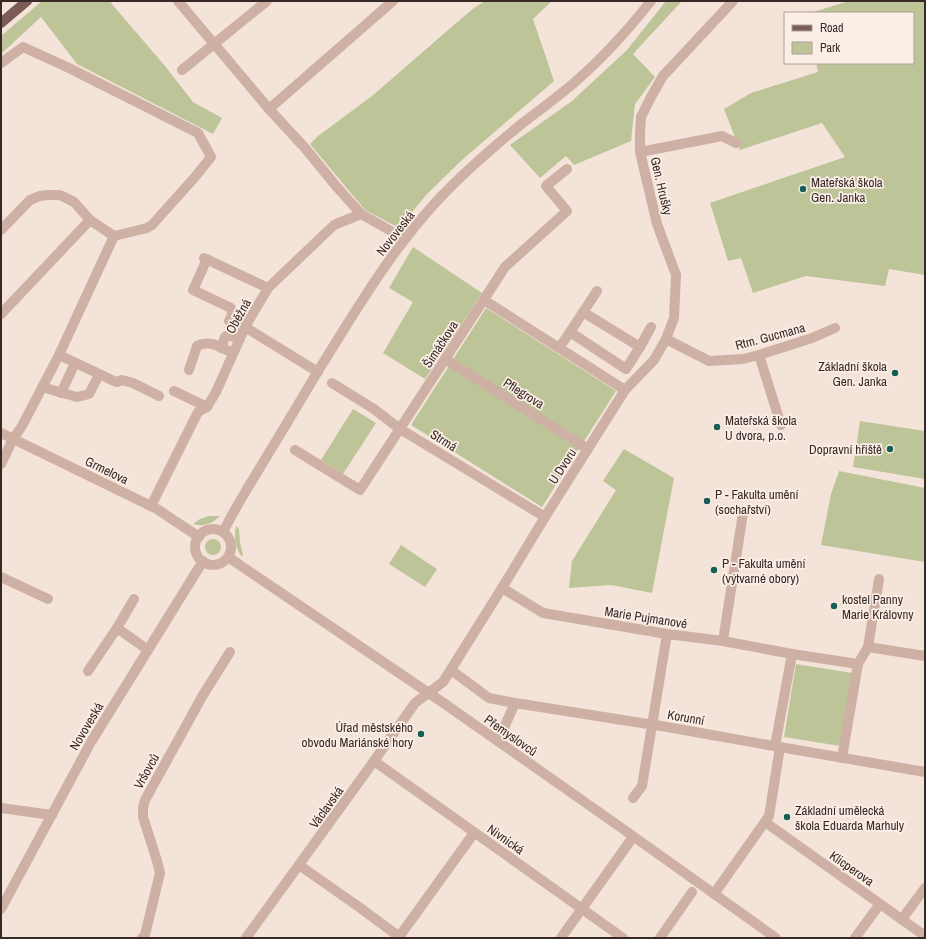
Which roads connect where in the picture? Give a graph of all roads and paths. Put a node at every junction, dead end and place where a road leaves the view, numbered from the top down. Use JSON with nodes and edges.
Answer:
{"nodes":[{"id":1,"x":27,"y":1,"type":"edge"},
{"id":2,"x":178,"y":1,"type":"edge"},
{"id":3,"x":267,"y":1,"type":"edge"},
{"id":4,"x":393,"y":1,"type":"edge"},
{"id":5,"x":651,"y":1,"type":"edge"},
{"id":6,"x":733,"y":1,"type":"edge"},
{"id":7,"x":1,"y":23,"type":"edge"},
{"id":8,"x":215,"y":44,"type":"junction"},
{"id":9,"x":1,"y":63,"type":"edge"},
{"id":10,"x":182,"y":70,"type":"dead end"},
{"id":11,"x":269,"y":108,"type":"junction"},
{"id":12,"x":736,"y":143,"type":"dead end"},
{"id":13,"x":640,"y":152,"type":"junction"},
{"id":14,"x":566,"y":169,"type":"dead end"},
{"id":15,"x":361,"y":214,"type":"junction"},
{"id":16,"x":90,"y":220,"type":"junction"},
{"id":17,"x":1,"y":230,"type":"edge"},
{"id":18,"x":114,"y":236,"type":"junction"},
{"id":19,"x":405,"y":239,"type":"junction"},
{"id":20,"x":268,"y":288,"type":"junction"},
{"id":21,"x":597,"y":291,"type":"dead end"},
{"id":22,"x":484,"y":300,"type":"junction"},
{"id":23,"x":583,"y":312,"type":"junction"},
{"id":24,"x":1,"y":314,"type":"edge"},
{"id":25,"x":245,"y":327,"type":"junction"},
{"id":26,"x":651,"y":327,"type":"dead end"},
{"id":27,"x":835,"y":328,"type":"dead end"},
{"id":28,"x":570,"y":332,"type":"junction"},
{"id":29,"x":240,"y":339,"type":"junction"},
{"id":30,"x":666,"y":339,"type":"junction"},
{"id":31,"x":640,"y":347,"type":"junction"},
{"id":32,"x":220,"y":348,"type":"junction"},
{"id":33,"x":559,"y":348,"type":"junction"},
{"id":34,"x":233,"y":353,"type":"junction"},
{"id":35,"x":59,"y":355,"type":"junction"},
{"id":36,"x":759,"y":355,"type":"junction"},
{"id":37,"x":445,"y":359,"type":"junction"},
{"id":38,"x":75,"y":364,"type":"junction"},
{"id":39,"x":189,"y":370,"type":"dead end"},
{"id":40,"x":318,"y":372,"type":"junction"},
{"id":41,"x":99,"y":375,"type":"junction"},
{"id":42,"x":332,"y":383,"type":"dead end"},
{"id":43,"x":42,"y":388,"type":"junction"},
{"id":44,"x":625,"y":390,"type":"junction"},
{"id":45,"x":174,"y":391,"type":"dead end"},
{"id":46,"x":61,"y":393,"type":"junction"},
{"id":47,"x":159,"y":396,"type":"dead end"},
{"id":48,"x":206,"y":407,"type":"junction"},
{"id":49,"x":781,"y":425,"type":"dead end"},
{"id":50,"x":400,"y":429,"type":"junction"},
{"id":51,"x":1,"y":433,"type":"edge"},
{"id":52,"x":13,"y":439,"type":"junction"},
{"id":53,"x":588,"y":449,"type":"junction"},
{"id":54,"x":295,"y":450,"type":"dead end"},
{"id":55,"x":1,"y":464,"type":"edge"},
{"id":56,"x":151,"y":506,"type":"junction"},
{"id":57,"x":743,"y":513,"type":"dead end"},
{"id":58,"x":544,"y":517,"type":"junction"},
{"id":59,"x":223,"y":532,"type":"junction"},
{"id":60,"x":199,"y":537,"type":"junction"},
{"id":61,"x":228,"y":557,"type":"junction"},
{"id":62,"x":204,"y":562,"type":"junction"},
{"id":63,"x":1,"y":577,"type":"edge"},
{"id":64,"x":879,"y":579,"type":"dead end"},
{"id":65,"x":502,"y":588,"type":"junction"},
{"id":66,"x":48,"y":599,"type":"dead end"},
{"id":67,"x":134,"y":599,"type":"dead end"},
{"id":68,"x":117,"y":628,"type":"junction"},
{"id":69,"x":667,"y":634,"type":"junction"},
{"id":70,"x":723,"y":641,"type":"junction"},
{"id":71,"x":868,"y":647,"type":"junction"},
{"id":72,"x":148,"y":650,"type":"junction"},
{"id":73,"x":230,"y":652,"type":"dead end"},
{"id":74,"x":792,"y":654,"type":"junction"},
{"id":75,"x":925,"y":656,"type":"edge"},
{"id":76,"x":858,"y":664,"type":"junction"},
{"id":77,"x":451,"y":670,"type":"junction"},
{"id":78,"x":88,"y":671,"type":"dead end"},
{"id":79,"x":425,"y":690,"type":"junction"},
{"id":80,"x":515,"y":703,"type":"junction"},
{"id":81,"x":652,"y":724,"type":"junction"},
{"id":82,"x":498,"y":741,"type":"junction"},
{"id":83,"x":778,"y":747,"type":"junction"},
{"id":84,"x":842,"y":758,"type":"junction"},
{"id":85,"x":374,"y":761,"type":"junction"},
{"id":86,"x":925,"y":772,"type":"edge"},
{"id":87,"x":633,"y":798,"type":"dead end"},
{"id":88,"x":1,"y":808,"type":"edge"},
{"id":89,"x":52,"y":815,"type":"junction"},
{"id":90,"x":765,"y":822,"type":"junction"},
{"id":91,"x":474,"y":833,"type":"junction"},
{"id":92,"x":633,"y":837,"type":"junction"},
{"id":93,"x":299,"y":865,"type":"junction"},
{"id":94,"x":925,"y":888,"type":"edge"},
{"id":95,"x":692,"y":892,"type":"dead end"},
{"id":96,"x":714,"y":894,"type":"junction"},
{"id":97,"x":880,"y":904,"type":"junction"},
{"id":98,"x":1,"y":909,"type":"edge"},
{"id":99,"x":582,"y":909,"type":"junction"},
{"id":100,"x":902,"y":919,"type":"junction"},
{"id":101,"x":925,"y":936,"type":"edge"},
{"id":102,"x":147,"y":937,"type":"edge"},
{"id":103,"x":400,"y":937,"type":"edge"},
{"id":104,"x":246,"y":938,"type":"edge"},
{"id":105,"x":561,"y":938,"type":"edge"},
{"id":106,"x":623,"y":938,"type":"edge"},
{"id":107,"x":660,"y":938,"type":"edge"},
{"id":108,"x":776,"y":938,"type":"edge"},
{"id":109,"x":855,"y":938,"type":"edge"}],
"edges":[{"from":1,"to":7,"type":"main road"},
{"from":2,"to":8,"type":"street"},
{"from":3,"to":8,"type":"street"},
{"from":4,"to":11,"type":"street"},
{"from":5,"to":19,"type":"street","name":"Novoveská"},
{"from":6,"to":13,"type":"street","name":"Gen. Hrušky"},
{"from":8,"to":10,"type":"street"},
{"from":8,"to":11,"type":"street"},
{"from":9,"to":18,"type":"street"},
{"from":11,"to":15,"type":"street"},
{"from":12,"to":13,"type":"street"},
{"from":13,"to":30,"type":"street","name":"Gen. Hrušky"},
{"from":14,"to":22,"type":"street","name":"Šimáčkova"},
{"from":15,"to":19,"type":"street"},
{"from":15,"to":20,"type":"street","name":"Oběžná"},
{"from":16,"to":17,"type":"street"},
{"from":16,"to":18,"type":"street"},
{"from":16,"to":24,"type":"street"},
{"from":18,"to":35,"type":"street"},
{"from":19,"to":40,"type":"street","name":"Novoveská"},
{"from":20,"to":25,"type":"street","name":"Oběžná"},
{"from":20,"to":25,"type":"street"},
{"from":21,"to":23,"type":"street"},
{"from":22,"to":33,"type":"street"},
{"from":22,"to":37,"type":"street","name":"Šimáčkova"},
{"from":23,"to":28,"type":"street"},
{"from":23,"to":31,"type":"street"},
{"from":25,"to":29,"type":"street","name":"Oběžná"},
{"from":25,"to":40,"type":"street"},
{"from":26,"to":31,"type":"street"},
{"from":27,"to":36,"type":"street","name":"Rtm. Gucmana"},
{"from":28,"to":31,"type":"street"},
{"from":28,"to":33,"type":"street"},
{"from":29,"to":32,"type":"street"},
{"from":29,"to":34,"type":"street","name":"Oběžná"},
{"from":30,"to":36,"type":"street","name":"Rtm. Gucmana"},
{"from":30,"to":44,"type":"street","name":"Gen. Hrušky"},
{"from":32,"to":34,"type":"street"},
{"from":32,"to":39,"type":"street"},
{"from":33,"to":44,"type":"street"},
{"from":34,"to":48,"type":"street","name":"Oběžná"},
{"from":35,"to":38,"type":"street"},
{"from":35,"to":43,"type":"street"},
{"from":36,"to":49,"type":"street"},
{"from":37,"to":50,"type":"street","name":"Šimáčkova"},
{"from":37,"to":53,"type":"street","name":"Pflegrova"},
{"from":38,"to":41,"type":"street"},
{"from":38,"to":46,"type":"street"},
{"from":40,"to":59,"type":"street","name":"Novoveská"},
{"from":41,"to":46,"type":"street"},
{"from":41,"to":47,"type":"street"},
{"from":42,"to":50,"type":"street","name":"Strmá"},
{"from":43,"to":46,"type":"street"},
{"from":43,"to":52,"type":"street"},
{"from":44,"to":53,"type":"street","name":"U Dvoru"},
{"from":45,"to":48,"type":"street"},
{"from":48,"to":56,"type":"street","name":"Oběžná"},
{"from":50,"to":54,"type":"street","name":"Šimáčkova"},
{"from":50,"to":58,"type":"street","name":"Strmá"},
{"from":51,"to":52,"type":"street","name":"Grmelova"},
{"from":52,"to":55,"type":"street"},
{"from":52,"to":56,"type":"street","name":"Grmelova"},
{"from":53,"to":58,"type":"street","name":"U Dvoru"},
{"from":56,"to":60,"type":"street","name":"Grmelova"},
{"from":57,"to":70,"type":"street"},
{"from":58,"to":65,"type":"street","name":"U Dvoru"},
{"from":59,"to":60,"type":"street"},
{"from":59,"to":61,"type":"street"},
{"from":60,"to":62,"type":"street"},
{"from":61,"to":62,"type":"street"},
{"from":61,"to":79,"type":"street","name":"Přemyslovců"},
{"from":62,"to":72,"type":"street","name":"Novoveská"},
{"from":63,"to":66,"type":"street"},
{"from":64,"to":71,"type":"street"},
{"from":65,"to":69,"type":"street","name":"Marie Pujmanové"},
{"from":65,"to":77,"type":"street","name":"U Dvoru"},
{"from":67,"to":68,"type":"street"},
{"from":68,"to":72,"type":"street"},
{"from":68,"to":78,"type":"street"},
{"from":69,"to":70,"type":"street","name":"Marie Pujmanové"},
{"from":69,"to":81,"type":"street"},
{"from":70,"to":74,"type":"street","name":"Marie Pujmanové"},
{"from":71,"to":75,"type":"street"},
{"from":71,"to":76,"type":"street"},
{"from":72,"to":89,"type":"street","name":"Novoveská"},
{"from":73,"to":102,"type":"street","name":"Vršovců"},
{"from":74,"to":76,"type":"street","name":"Marie Pujmanové"},
{"from":74,"to":83,"type":"street"},
{"from":76,"to":84,"type":"street"},
{"from":77,"to":79,"type":"street","name":"U Dvoru"},
{"from":77,"to":80,"type":"street","name":"Korunní"},
{"from":79,"to":82,"type":"street","name":"Přemyslovců"},
{"from":79,"to":85,"type":"street","name":"Václavská"},
{"from":80,"to":81,"type":"street","name":"Korunní"},
{"from":80,"to":82,"type":"street"},
{"from":81,"to":83,"type":"street","name":"Korunní"},
{"from":81,"to":87,"type":"street"},
{"from":82,"to":92,"type":"street","name":"Přemyslovců"},
{"from":83,"to":84,"type":"street","name":"Korunní"},
{"from":83,"to":90,"type":"street"},
{"from":84,"to":86,"type":"street","name":"Korunní"},
{"from":85,"to":91,"type":"street","name":"Nivnická"},
{"from":85,"to":93,"type":"street","name":"Václavská"},
{"from":88,"to":89,"type":"street"},
{"from":89,"to":98,"type":"street","name":"Novoveská"},
{"from":90,"to":96,"type":"street"},
{"from":90,"to":97,"type":"street","name":"Klicperova"},
{"from":91,"to":99,"type":"street","name":"Nivnická"},
{"from":91,"to":103,"type":"street"},
{"from":92,"to":96,"type":"street","name":"Přemyslovců"},
{"from":92,"to":99,"type":"street"},
{"from":93,"to":103,"type":"street"},
{"from":93,"to":104,"type":"street","name":"Václavská"},
{"from":94,"to":100,"type":"street"},
{"from":95,"to":107,"type":"street"},
{"from":96,"to":108,"type":"street","name":"Přemyslovců"},
{"from":97,"to":100,"type":"street","name":"Klicperova"},
{"from":97,"to":109,"type":"street"},
{"from":99,"to":105,"type":"street"},
{"from":99,"to":106,"type":"street","name":"Nivnická"},
{"from":100,"to":101,"type":"street","name":"Klicperova"}]}
